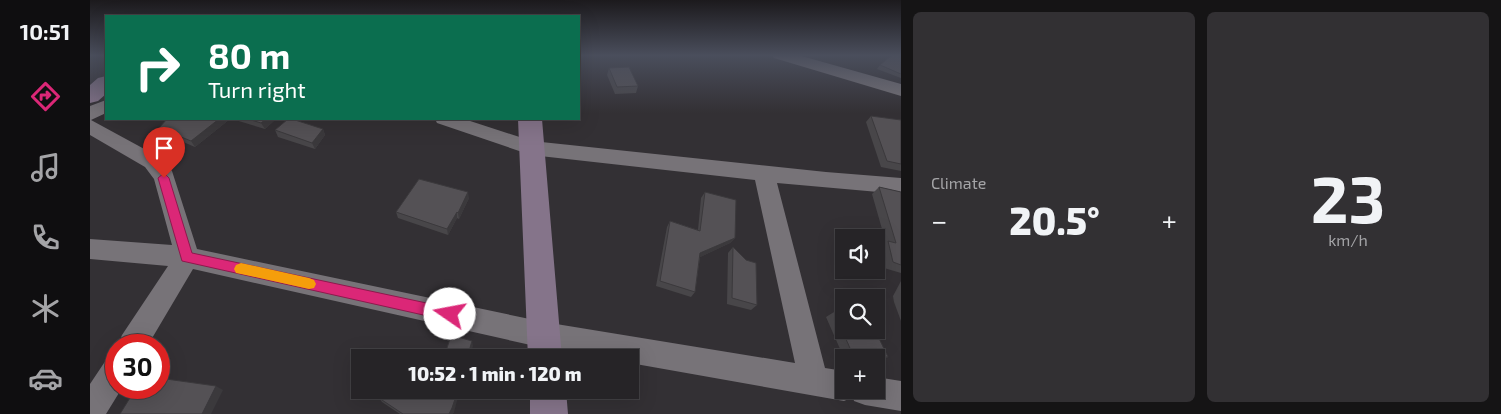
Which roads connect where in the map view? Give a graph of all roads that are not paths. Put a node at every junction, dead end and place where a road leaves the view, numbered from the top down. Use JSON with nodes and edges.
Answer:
{"nodes":[{"id":1,"x":847,"y":74,"type":"edge"},
{"id":2,"x":105,"y":84,"type":"edge"},
{"id":3,"x":901,"y":90,"type":"edge"},
{"id":4,"x":90,"y":96,"type":"edge"},
{"id":5,"x":105,"y":106,"type":"edge"},
{"id":6,"x":90,"y":114,"type":"edge"},
{"id":7,"x":447,"y":120,"type":"edge"},
{"id":8,"x":530,"y":120,"type":"edge"},
{"id":9,"x":90,"y":126,"type":"edge"},
{"id":10,"x":531,"y":148,"type":"junction"},
{"id":11,"x":764,"y":173,"type":"junction"},
{"id":12,"x":901,"y":186,"type":"edge"},
{"id":13,"x":90,"y":249,"type":"edge"},
{"id":14,"x":187,"y":257,"type":"junction"},
{"id":15,"x":139,"y":334,"type":"edge"},
{"id":16,"x":544,"y":346,"type":"edge"},
{"id":17,"x":814,"y":381,"type":"junction"},
{"id":18,"x":835,"y":384,"type":"edge"},
{"id":19,"x":105,"y":388,"type":"edge"},
{"id":20,"x":885,"y":393,"type":"edge"},
{"id":21,"x":901,"y":396,"type":"edge"},
{"id":22,"x":548,"y":399,"type":"edge"},
{"id":23,"x":90,"y":412,"type":"edge"},
{"id":24,"x":549,"y":414,"type":"edge"}],
"edges":[{"from":1,"to":3,"type":"street"},
{"from":2,"to":4,"type":"street"},
{"from":5,"to":6,"type":"street"},
{"from":7,"to":10,"type":"street"},
{"from":8,"to":10,"type":"street"},
{"from":9,"to":14,"type":"street"},
{"from":10,"to":11,"type":"street"},
{"from":10,"to":16,"type":"street"},
{"from":11,"to":12,"type":"street"},
{"from":11,"to":17,"type":"street"},
{"from":13,"to":14,"type":"street"},
{"from":14,"to":15,"type":"street"},
{"from":14,"to":16,"type":"street"},
{"from":16,"to":17,"type":"street"},
{"from":17,"to":18,"type":"street"},
{"from":19,"to":23,"type":"street"},
{"from":20,"to":21,"type":"street"},
{"from":22,"to":24,"type":"street"}]}
